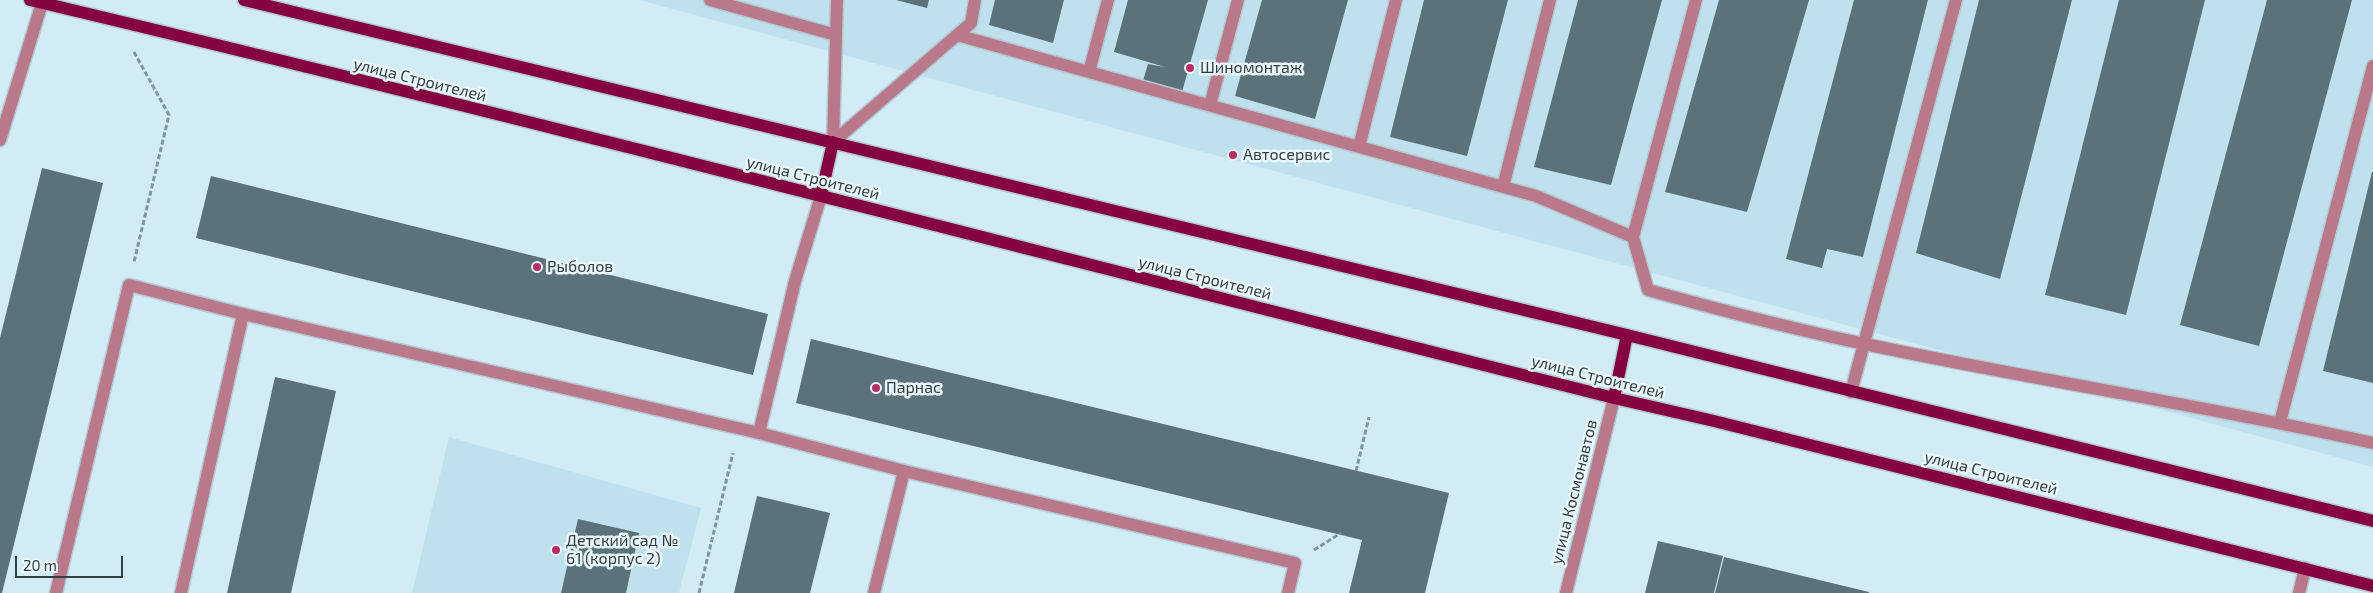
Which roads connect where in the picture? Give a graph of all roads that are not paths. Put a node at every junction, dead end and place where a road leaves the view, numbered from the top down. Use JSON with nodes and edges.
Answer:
{"nodes":[{"id":1,"x":244,"y":0,"type":"edge"},
{"id":2,"x":710,"y":0,"type":"edge"},
{"id":3,"x":837,"y":0,"type":"edge"},
{"id":4,"x":975,"y":0,"type":"edge"},
{"id":5,"x":1108,"y":0,"type":"edge"},
{"id":6,"x":1238,"y":0,"type":"edge"},
{"id":7,"x":1396,"y":0,"type":"edge"},
{"id":8,"x":1550,"y":0,"type":"edge"},
{"id":9,"x":1696,"y":0,"type":"edge"},
{"id":10,"x":1956,"y":0,"type":"edge"},
{"id":11,"x":36,"y":1,"type":"edge"},
{"id":12,"x":836,"y":35,"type":"junction"},
{"id":13,"x":957,"y":35,"type":"junction"},
{"id":14,"x":2373,"y":66,"type":"edge"},
{"id":15,"x":1089,"y":72,"type":"junction"},
{"id":16,"x":1210,"y":105,"type":"junction"},
{"id":17,"x":0,"y":140,"type":"edge"},
{"id":18,"x":833,"y":142,"type":"junction"},
{"id":19,"x":1359,"y":147,"type":"junction"},
{"id":20,"x":1503,"y":187,"type":"junction"},
{"id":21,"x":821,"y":196,"type":"junction"},
{"id":22,"x":1633,"y":237,"type":"junction"},
{"id":23,"x":243,"y":314,"type":"junction"},
{"id":24,"x":1627,"y":335,"type":"junction"},
{"id":25,"x":1865,"y":344,"type":"junction"},
{"id":26,"x":1851,"y":392,"type":"junction"},
{"id":27,"x":1614,"y":398,"type":"junction"},
{"id":28,"x":2280,"y":422,"type":"junction"},
{"id":29,"x":759,"y":433,"type":"junction"},
{"id":30,"x":2373,"y":443,"type":"edge"},
{"id":31,"x":904,"y":471,"type":"junction"},
{"id":32,"x":2373,"y":521,"type":"edge"},
{"id":33,"x":2306,"y":568,"type":"junction"},
{"id":34,"x":2373,"y":586,"type":"edge"},
{"id":35,"x":56,"y":593,"type":"edge"},
{"id":36,"x":181,"y":593,"type":"edge"},
{"id":37,"x":874,"y":593,"type":"edge"},
{"id":38,"x":1288,"y":593,"type":"edge"},
{"id":39,"x":1566,"y":593,"type":"edge"},
{"id":40,"x":2299,"y":593,"type":"edge"}],
"edges":[{"from":1,"to":18,"type":"main road"},
{"from":2,"to":12,"type":"street"},
{"from":3,"to":12,"type":"street"},
{"from":4,"to":13,"type":"street"},
{"from":5,"to":15,"type":"street"},
{"from":6,"to":16,"type":"street"},
{"from":7,"to":19,"type":"street"},
{"from":8,"to":20,"type":"street"},
{"from":9,"to":22,"type":"street"},
{"from":10,"to":25,"type":"street"},
{"from":11,"to":17,"type":"street"},
{"from":11,"to":21,"type":"main road","name":"улица Строителей"},
{"from":12,"to":18,"type":"street"},
{"from":13,"to":15,"type":"street"},
{"from":13,"to":18,"type":"street"},
{"from":14,"to":28,"type":"street"},
{"from":15,"to":16,"type":"street"},
{"from":16,"to":19,"type":"street"},
{"from":18,"to":21,"type":"main road"},
{"from":18,"to":24,"type":"main road"},
{"from":19,"to":20,"type":"street"},
{"from":20,"to":22,"type":"street"},
{"from":21,"to":27,"type":"main road","name":"улица Строителей"},
{"from":21,"to":29,"type":"street"},
{"from":22,"to":25,"type":"street"},
{"from":23,"to":29,"type":"street"},
{"from":23,"to":35,"type":"street"},
{"from":23,"to":36,"type":"street"},
{"from":24,"to":26,"type":"main road"},
{"from":24,"to":27,"type":"main road"},
{"from":25,"to":26,"type":"street"},
{"from":25,"to":28,"type":"street"},
{"from":26,"to":32,"type":"main road"},
{"from":27,"to":33,"type":"main road","name":"улица Строителей"},
{"from":27,"to":39,"type":"street","name":"улица Космонавтов"},
{"from":28,"to":30,"type":"street"},
{"from":29,"to":31,"type":"street"},
{"from":31,"to":37,"type":"street"},
{"from":31,"to":38,"type":"street"},
{"from":33,"to":34,"type":"main road","name":"улица Строителей"},
{"from":33,"to":40,"type":"street"}]}
